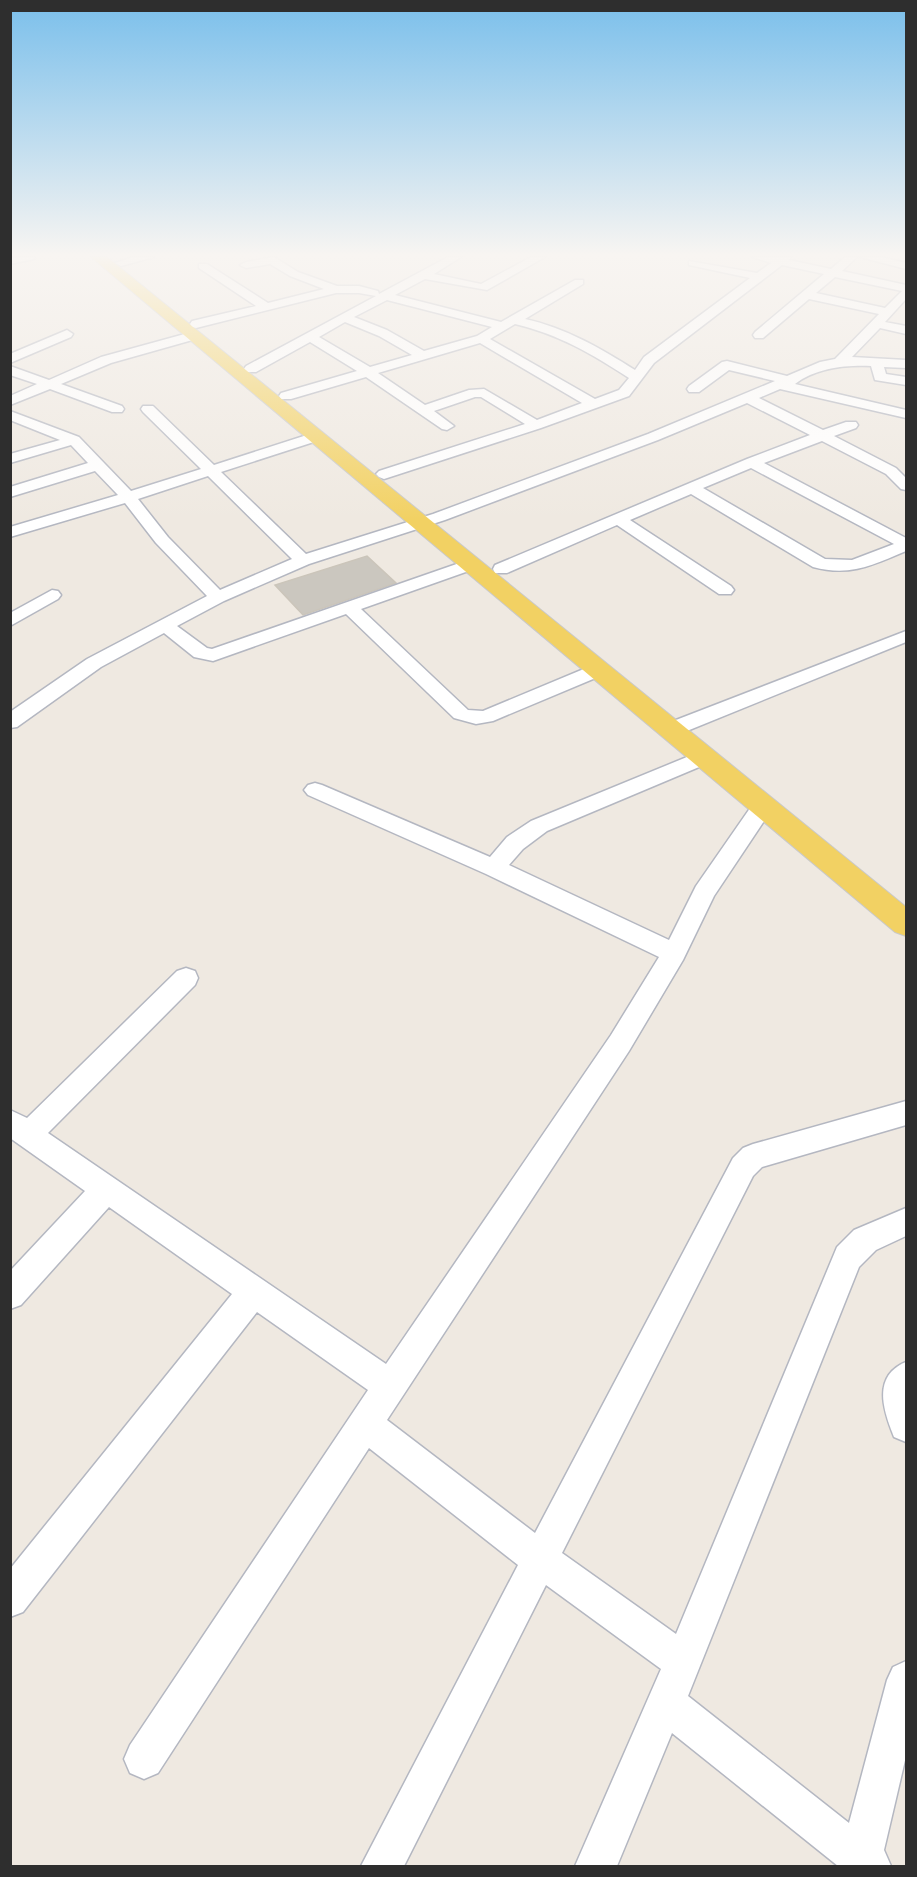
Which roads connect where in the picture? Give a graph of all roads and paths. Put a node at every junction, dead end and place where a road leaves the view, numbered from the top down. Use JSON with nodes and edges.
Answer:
{"nodes":[{"id":1,"x":43,"y":345,"type":"edge"},
{"id":2,"x":151,"y":345,"type":"edge"},
{"id":3,"x":211,"y":345,"type":"edge"},
{"id":4,"x":215,"y":345,"type":"edge"},
{"id":5,"x":296,"y":345,"type":"edge"},
{"id":6,"x":323,"y":345,"type":"edge"},
{"id":7,"x":403,"y":345,"type":"edge"},
{"id":8,"x":463,"y":345,"type":"edge"},
{"id":9,"x":492,"y":345,"type":"edge"},
{"id":10,"x":587,"y":345,"type":"edge"},
{"id":11,"x":670,"y":345,"type":"edge"},
{"id":12,"x":856,"y":345,"type":"edge"},
{"id":13,"x":423,"y":356,"type":"junction"},
{"id":14,"x":10,"y":359,"type":"edge"},
{"id":15,"x":840,"y":362,"type":"junction"},
{"id":16,"x":876,"y":362,"type":"junction"},
{"id":17,"x":906,"y":364,"type":"edge"},
{"id":18,"x":251,"y":369,"type":"junction"},
{"id":19,"x":10,"y":370,"type":"edge"},
{"id":20,"x":368,"y":372,"type":"junction"},
{"id":21,"x":636,"y":377,"type":"junction"},
{"id":22,"x":906,"y":381,"type":"edge"},
{"id":23,"x":47,"y":383,"type":"junction"},
{"id":24,"x":786,"y":383,"type":"junction"},
{"id":25,"x":694,"y":388,"type":"dead end"},
{"id":26,"x":286,"y":396,"type":"junction"},
{"id":27,"x":749,"y":398,"type":"junction"},
{"id":28,"x":10,"y":401,"type":"edge"},
{"id":29,"x":595,"y":405,"type":"junction"},
{"id":30,"x":117,"y":409,"type":"dead end"},
{"id":31,"x":148,"y":409,"type":"dead end"},
{"id":32,"x":423,"y":410,"type":"junction"},
{"id":33,"x":906,"y":414,"type":"edge"},
{"id":34,"x":10,"y":415,"type":"edge"},
{"id":35,"x":536,"y":425,"type":"junction"},
{"id":36,"x":851,"y":425,"type":"dead end"},
{"id":37,"x":447,"y":426,"type":"dead end"},
{"id":38,"x":315,"y":436,"type":"junction"},
{"id":39,"x":821,"y":436,"type":"junction"},
{"id":40,"x":74,"y":440,"type":"junction"},
{"id":41,"x":10,"y":459,"type":"edge"},
{"id":42,"x":752,"y":462,"type":"junction"},
{"id":43,"x":906,"y":464,"type":"edge"},
{"id":44,"x":98,"y":465,"type":"junction"},
{"id":45,"x":209,"y":471,"type":"junction"},
{"id":46,"x":891,"y":471,"type":"junction"},
{"id":47,"x":384,"y":474,"type":"junction"},
{"id":48,"x":906,"y":486,"type":"edge"},
{"id":49,"x":692,"y":488,"type":"junction"},
{"id":50,"x":10,"y":492,"type":"edge"},
{"id":51,"x":129,"y":497,"type":"junction"},
{"id":52,"x":618,"y":519,"type":"junction"},
{"id":53,"x":430,"y":520,"type":"junction"},
{"id":54,"x":10,"y":532,"type":"edge"},
{"id":55,"x":906,"y":545,"type":"edge"},
{"id":56,"x":303,"y":560,"type":"junction"},
{"id":57,"x":471,"y":564,"type":"junction"},
{"id":58,"x":501,"y":569,"type":"junction"},
{"id":59,"x":725,"y":590,"type":"dead end"},
{"id":60,"x":52,"y":595,"type":"dead end"},
{"id":61,"x":218,"y":597,"type":"junction"},
{"id":62,"x":349,"y":607,"type":"junction"},
{"id":63,"x":10,"y":621,"type":"edge"},
{"id":64,"x":166,"y":626,"type":"junction"},
{"id":65,"x":906,"y":636,"type":"edge"},
{"id":66,"x":598,"y":670,"type":"junction"},
{"id":67,"x":10,"y":722,"type":"edge"},
{"id":68,"x":680,"y":726,"type":"junction"},
{"id":69,"x":704,"y":757,"type":"junction"},
{"id":70,"x":315,"y":790,"type":"dead end"},
{"id":71,"x":763,"y":806,"type":"junction"},
{"id":72,"x":494,"y":867,"type":"junction"},
{"id":73,"x":906,"y":897,"type":"edge"},
{"id":74,"x":906,"y":924,"type":"edge"},
{"id":75,"x":674,"y":953,"type":"junction"},
{"id":76,"x":186,"y":978,"type":"dead end"},
{"id":77,"x":906,"y":1113,"type":"edge"},
{"id":78,"x":16,"y":1126,"type":"edge"},
{"id":79,"x":107,"y":1188,"type":"junction"},
{"id":80,"x":906,"y":1222,"type":"edge"},
{"id":81,"x":254,"y":1291,"type":"junction"},
{"id":82,"x":10,"y":1293,"type":"edge"},
{"id":83,"x":906,"y":1377,"type":"edge"},
{"id":84,"x":390,"y":1386,"type":"junction"},
{"id":85,"x":366,"y":1425,"type":"junction"},
{"id":86,"x":906,"y":1425,"type":"edge"},
{"id":87,"x":540,"y":1559,"type":"junction"},
{"id":88,"x":10,"y":1599,"type":"edge"},
{"id":89,"x":683,"y":1662,"type":"junction"},
{"id":90,"x":906,"y":1680,"type":"edge"},
{"id":91,"x":666,"y":1703,"type":"junction"},
{"id":92,"x":144,"y":1759,"type":"dead end"},
{"id":93,"x":863,"y":1864,"type":"edge"},
{"id":94,"x":382,"y":1866,"type":"edge"},
{"id":95,"x":596,"y":1866,"type":"edge"}],
"edges":[{"from":1,"to":14,"type":"street"},
{"from":2,"to":23,"type":"street"},
{"from":3,"to":38,"type":"main road"},
{"from":4,"to":18,"type":"main road"},
{"from":5,"to":18,"type":"street"},
{"from":6,"to":20,"type":"street"},
{"from":7,"to":13,"type":"street"},
{"from":8,"to":13,"type":"street"},
{"from":9,"to":29,"type":"street"},
{"from":10,"to":21,"type":"street"},
{"from":11,"to":21,"type":"street"},
{"from":12,"to":15,"type":"street"},
{"from":13,"to":20,"type":"street"},
{"from":15,"to":16,"type":"street"},
{"from":15,"to":24,"type":"street"},
{"from":16,"to":17,"type":"street"},
{"from":16,"to":22,"type":"street"},
{"from":18,"to":26,"type":"main road"},
{"from":19,"to":23,"type":"street"},
{"from":20,"to":26,"type":"street"},
{"from":20,"to":32,"type":"street"},
{"from":21,"to":29,"type":"street"},
{"from":23,"to":28,"type":"street"},
{"from":23,"to":30,"type":"street"},
{"from":24,"to":25,"type":"street"},
{"from":24,"to":27,"type":"street"},
{"from":24,"to":33,"type":"street"},
{"from":26,"to":47,"type":"main road"},
{"from":27,"to":39,"type":"street"},
{"from":27,"to":53,"type":"street"},
{"from":29,"to":35,"type":"street"},
{"from":31,"to":45,"type":"street"},
{"from":32,"to":35,"type":"street"},
{"from":32,"to":37,"type":"street"},
{"from":34,"to":40,"type":"street"},
{"from":35,"to":47,"type":"street"},
{"from":36,"to":39,"type":"street"},
{"from":38,"to":45,"type":"street"},
{"from":38,"to":53,"type":"main road"},
{"from":39,"to":42,"type":"street"},
{"from":39,"to":46,"type":"street"},
{"from":40,"to":41,"type":"street"},
{"from":40,"to":44,"type":"street"},
{"from":42,"to":49,"type":"street"},
{"from":42,"to":55,"type":"street"},
{"from":43,"to":46,"type":"street"},
{"from":44,"to":50,"type":"street"},
{"from":44,"to":51,"type":"street"},
{"from":45,"to":51,"type":"street"},
{"from":45,"to":56,"type":"street"},
{"from":46,"to":48,"type":"street"},
{"from":47,"to":53,"type":"main road"},
{"from":49,"to":52,"type":"street"},
{"from":49,"to":55,"type":"street"},
{"from":51,"to":54,"type":"street"},
{"from":51,"to":61,"type":"street"},
{"from":52,"to":58,"type":"street"},
{"from":52,"to":59,"type":"street"},
{"from":53,"to":56,"type":"street"},
{"from":53,"to":57,"type":"main road"},
{"from":53,"to":58,"type":"main road"},
{"from":56,"to":61,"type":"street"},
{"from":57,"to":62,"type":"street"},
{"from":57,"to":66,"type":"main road"},
{"from":58,"to":68,"type":"main road"},
{"from":60,"to":63,"type":"street"},
{"from":61,"to":64,"type":"street"},
{"from":62,"to":64,"type":"street"},
{"from":62,"to":66,"type":"street"},
{"from":64,"to":67,"type":"street"},
{"from":65,"to":68,"type":"street"},
{"from":66,"to":68,"type":"main road"},
{"from":68,"to":69,"type":"main road"},
{"from":68,"to":73,"type":"main road"},
{"from":69,"to":71,"type":"main road"},
{"from":69,"to":72,"type":"street"},
{"from":70,"to":72,"type":"street"},
{"from":71,"to":74,"type":"main road"},
{"from":71,"to":75,"type":"street"},
{"from":72,"to":75,"type":"street"},
{"from":75,"to":84,"type":"street"},
{"from":76,"to":78,"type":"street"},
{"from":77,"to":87,"type":"street"},
{"from":78,"to":79,"type":"street"},
{"from":79,"to":81,"type":"street"},
{"from":79,"to":82,"type":"street"},
{"from":80,"to":89,"type":"street"},
{"from":81,"to":84,"type":"street"},
{"from":81,"to":88,"type":"street"},
{"from":83,"to":86,"type":"street"},
{"from":84,"to":85,"type":"street"},
{"from":85,"to":87,"type":"street"},
{"from":85,"to":92,"type":"street"},
{"from":87,"to":89,"type":"street"},
{"from":87,"to":94,"type":"street"},
{"from":89,"to":91,"type":"street"},
{"from":90,"to":93,"type":"street"},
{"from":91,"to":93,"type":"street"},
{"from":91,"to":95,"type":"street"}]}
